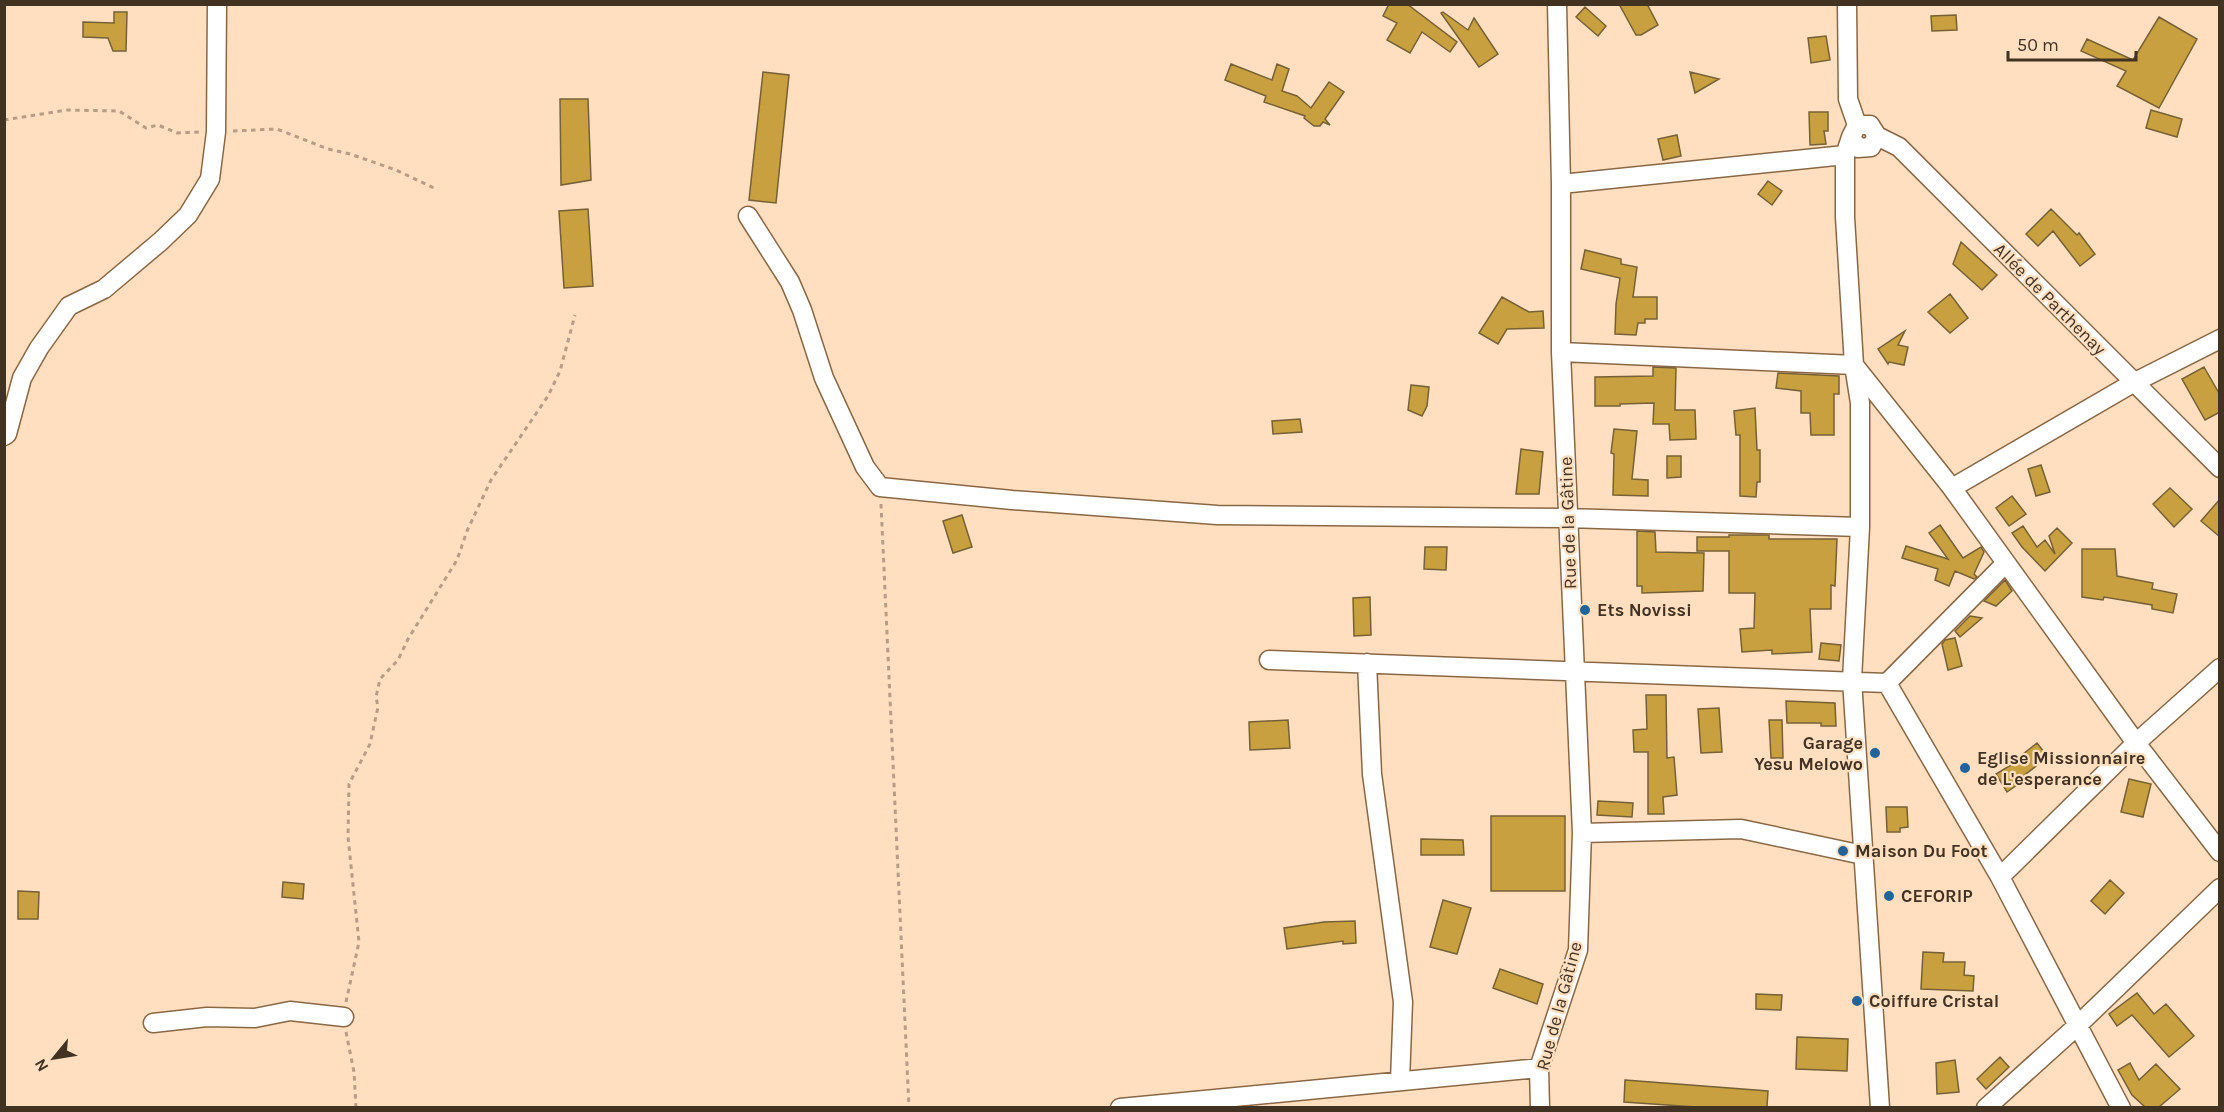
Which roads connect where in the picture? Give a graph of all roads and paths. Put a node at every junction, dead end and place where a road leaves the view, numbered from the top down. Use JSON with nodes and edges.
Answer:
{"nodes":[{"id":1,"x":217,"y":4,"type":"edge"},
{"id":2,"x":1557,"y":4,"type":"edge"},
{"id":3,"x":1847,"y":4,"type":"edge"},
{"id":4,"x":1854,"y":131,"type":"junction"},
{"id":5,"x":1845,"y":155,"type":"junction"},
{"id":6,"x":1561,"y":184,"type":"junction"},
{"id":7,"x":748,"y":216,"type":"dead end"},
{"id":8,"x":575,"y":315,"type":"dead end"},
{"id":9,"x":2220,"y":339,"type":"edge"},
{"id":10,"x":1561,"y":352,"type":"junction"},
{"id":11,"x":1854,"y":365,"type":"junction"},
{"id":12,"x":2133,"y":383,"type":"junction"},
{"id":13,"x":4,"y":436,"type":"edge"},
{"id":14,"x":2220,"y":468,"type":"edge"},
{"id":15,"x":880,"y":487,"type":"junction"},
{"id":16,"x":1952,"y":488,"type":"junction"},
{"id":17,"x":1567,"y":518,"type":"junction"},
{"id":18,"x":1860,"y":527,"type":"junction"},
{"id":19,"x":2006,"y":563,"type":"junction"},
{"id":20,"x":1269,"y":660,"type":"dead end"},
{"id":21,"x":1367,"y":663,"type":"junction"},
{"id":22,"x":2220,"y":668,"type":"edge"},
{"id":23,"x":1574,"y":670,"type":"junction"},
{"id":24,"x":1852,"y":680,"type":"junction"},
{"id":25,"x":1887,"y":682,"type":"junction"},
{"id":26,"x":2136,"y":743,"type":"junction"},
{"id":27,"x":1582,"y":833,"type":"junction"},
{"id":28,"x":2220,"y":852,"type":"edge"},
{"id":29,"x":1863,"y":855,"type":"junction"},
{"id":30,"x":2000,"y":877,"type":"junction"},
{"id":31,"x":2220,"y":888,"type":"edge"},
{"id":32,"x":344,"y":1017,"type":"junction"},
{"id":33,"x":153,"y":1023,"type":"dead end"},
{"id":34,"x":2077,"y":1026,"type":"junction"},
{"id":35,"x":1539,"y":1068,"type":"junction"},
{"id":36,"x":1400,"y":1081,"type":"junction"},
{"id":37,"x":356,"y":1107,"type":"edge"},
{"id":38,"x":909,"y":1107,"type":"edge"},
{"id":39,"x":1120,"y":1107,"type":"edge"},
{"id":40,"x":1540,"y":1107,"type":"edge"},
{"id":41,"x":1880,"y":1107,"type":"edge"},
{"id":42,"x":1986,"y":1107,"type":"edge"},
{"id":43,"x":2121,"y":1107,"type":"edge"}],
"edges":[{"from":1,"to":13,"type":"street"},
{"from":2,"to":6,"type":"street","name":"Rue de la Gâtine"},
{"from":3,"to":4,"type":"street"},
{"from":4,"to":5,"type":"street"},
{"from":4,"to":12,"type":"street","name":"Allée de Parthenay"},
{"from":5,"to":6,"type":"street"},
{"from":5,"to":11,"type":"street"},
{"from":6,"to":10,"type":"street","name":"Rue de la Gâtine"},
{"from":7,"to":15,"type":"street"},
{"from":8,"to":32,"type":"path"},
{"from":9,"to":12,"type":"street"},
{"from":10,"to":11,"type":"street"},
{"from":10,"to":17,"type":"street","name":"Rue de la Gâtine"},
{"from":11,"to":16,"type":"street"},
{"from":11,"to":18,"type":"street"},
{"from":12,"to":14,"type":"street","name":"Allée de Parthenay"},
{"from":12,"to":16,"type":"street"},
{"from":15,"to":17,"type":"street"},
{"from":15,"to":38,"type":"path"},
{"from":16,"to":19,"type":"street"},
{"from":17,"to":18,"type":"street"},
{"from":17,"to":23,"type":"street","name":"Rue de la Gâtine"},
{"from":18,"to":24,"type":"street"},
{"from":19,"to":25,"type":"street"},
{"from":19,"to":26,"type":"street"},
{"from":20,"to":21,"type":"street"},
{"from":21,"to":23,"type":"street"},
{"from":21,"to":36,"type":"street"},
{"from":22,"to":26,"type":"street"},
{"from":23,"to":24,"type":"street"},
{"from":23,"to":27,"type":"street","name":"Rue de la Gâtine"},
{"from":24,"to":25,"type":"street"},
{"from":24,"to":29,"type":"street"},
{"from":25,"to":30,"type":"street"},
{"from":26,"to":28,"type":"street"},
{"from":26,"to":30,"type":"street"},
{"from":27,"to":29,"type":"street"},
{"from":27,"to":35,"type":"street","name":"Rue de la Gâtine"},
{"from":29,"to":41,"type":"street"},
{"from":30,"to":34,"type":"street"},
{"from":31,"to":34,"type":"street"},
{"from":32,"to":33,"type":"street"},
{"from":32,"to":37,"type":"path"},
{"from":34,"to":42,"type":"street"},
{"from":34,"to":43,"type":"street"},
{"from":35,"to":36,"type":"street"},
{"from":35,"to":40,"type":"street","name":"Rue de la Gâtine"},
{"from":36,"to":39,"type":"street"}]}
